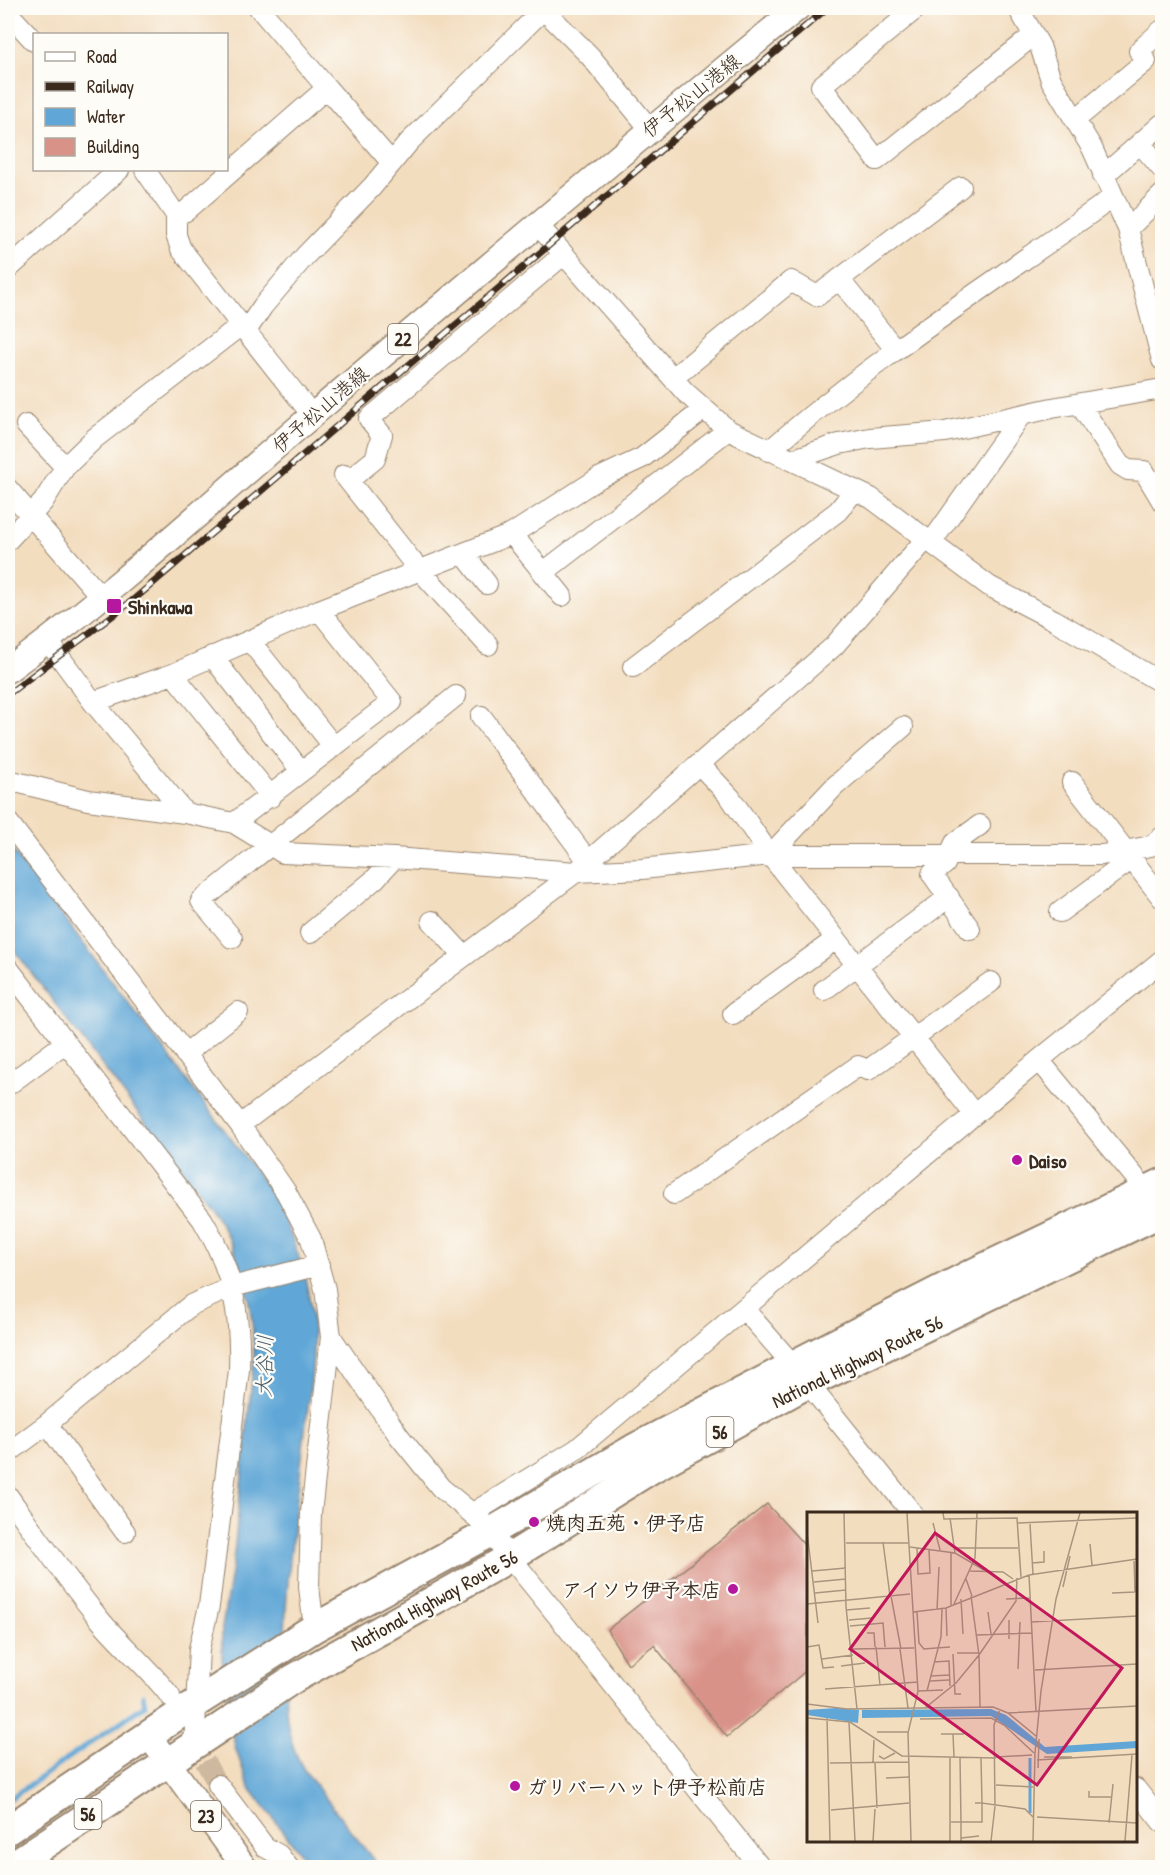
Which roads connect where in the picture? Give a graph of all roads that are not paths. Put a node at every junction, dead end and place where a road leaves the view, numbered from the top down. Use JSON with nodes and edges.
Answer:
{"nodes":[{"id":1,"x":259,"y":8,"type":"edge"},
{"id":2,"x":543,"y":8,"type":"edge"},
{"id":3,"x":798,"y":8,"type":"edge"},
{"id":4,"x":917,"y":8,"type":"edge"},
{"id":5,"x":1019,"y":8,"type":"edge"},
{"id":6,"x":11,"y":12,"type":"edge"},
{"id":7,"x":1162,"y":30,"type":"edge"},
{"id":8,"x":1034,"y":35,"type":"junction"},
{"id":9,"x":33,"y":40,"type":"edge"},
{"id":10,"x":327,"y":88,"type":"junction"},
{"id":11,"x":1075,"y":120,"type":"junction"},
{"id":12,"x":1162,"y":124,"type":"edge"},
{"id":13,"x":650,"y":129,"type":"junction"},
{"id":14,"x":1140,"y":143,"type":"junction"},
{"id":15,"x":392,"y":163,"type":"junction"},
{"id":16,"x":1162,"y":169,"type":"edge"},
{"id":17,"x":118,"y":171,"type":"edge"},
{"id":18,"x":146,"y":171,"type":"edge"},
{"id":19,"x":1103,"y":176,"type":"junction"},
{"id":20,"x":961,"y":188,"type":"dead end"},
{"id":21,"x":1112,"y":198,"type":"junction"},
{"id":22,"x":1161,"y":201,"type":"edge"},
{"id":23,"x":176,"y":215,"type":"junction"},
{"id":24,"x":538,"y":225,"type":"junction"},
{"id":25,"x":1128,"y":229,"type":"junction"},
{"id":26,"x":563,"y":255,"type":"junction"},
{"id":27,"x":8,"y":269,"type":"edge"},
{"id":28,"x":838,"y":279,"type":"junction"},
{"id":29,"x":244,"y":328,"type":"junction"},
{"id":30,"x":895,"y":349,"type":"junction"},
{"id":31,"x":1162,"y":360,"type":"edge"},
{"id":32,"x":673,"y":378,"type":"junction"},
{"id":33,"x":1162,"y":389,"type":"edge"},
{"id":34,"x":1080,"y":405,"type":"junction"},
{"id":35,"x":704,"y":410,"type":"junction"},
{"id":36,"x":312,"y":415,"type":"junction"},
{"id":37,"x":1021,"y":415,"type":"junction"},
{"id":38,"x":26,"y":425,"type":"dead end"},
{"id":39,"x":728,"y":430,"type":"junction"},
{"id":40,"x":769,"y":451,"type":"junction"},
{"id":41,"x":791,"y":460,"type":"junction"},
{"id":42,"x":65,"y":467,"type":"junction"},
{"id":43,"x":8,"y":489,"type":"edge"},
{"id":44,"x":855,"y":490,"type":"junction"},
{"id":45,"x":1162,"y":498,"type":"edge"},
{"id":46,"x":31,"y":516,"type":"junction"},
{"id":47,"x":512,"y":534,"type":"junction"},
{"id":48,"x":8,"y":540,"type":"edge"},
{"id":49,"x":929,"y":541,"type":"junction"},
{"id":50,"x":464,"y":554,"type":"junction"},
{"id":51,"x":421,"y":570,"type":"junction"},
{"id":52,"x":544,"y":572,"type":"junction"},
{"id":53,"x":488,"y":584,"type":"dead end"},
{"id":54,"x":562,"y":596,"type":"dead end"},
{"id":55,"x":102,"y":598,"type":"junction"},
{"id":56,"x":319,"y":610,"type":"junction"},
{"id":57,"x":250,"y":640,"type":"junction"},
{"id":58,"x":48,"y":641,"type":"junction"},
{"id":59,"x":488,"y":645,"type":"dead end"},
{"id":60,"x":212,"y":656,"type":"junction"},
{"id":61,"x":633,"y":667,"type":"dead end"},
{"id":62,"x":8,"y":670,"type":"edge"},
{"id":63,"x":173,"y":674,"type":"junction"},
{"id":64,"x":1162,"y":683,"type":"edge"},
{"id":65,"x":456,"y":696,"type":"dead end"},
{"id":66,"x":93,"y":702,"type":"junction"},
{"id":67,"x":481,"y":716,"type":"dead end"},
{"id":68,"x":903,"y":727,"type":"dead end"},
{"id":69,"x":333,"y":747,"type":"junction"},
{"id":70,"x":700,"y":765,"type":"junction"},
{"id":71,"x":301,"y":771,"type":"junction"},
{"id":72,"x":8,"y":780,"type":"edge"},
{"id":73,"x":1072,"y":782,"type":"dead end"},
{"id":74,"x":271,"y":797,"type":"junction"},
{"id":75,"x":184,"y":813,"type":"junction"},
{"id":76,"x":8,"y":822,"type":"edge"},
{"id":77,"x":234,"y":824,"type":"junction"},
{"id":78,"x":980,"y":825,"type":"dead end"},
{"id":79,"x":1162,"y":837,"type":"edge"},
{"id":80,"x":270,"y":845,"type":"junction"},
{"id":81,"x":770,"y":855,"type":"junction"},
{"id":82,"x":950,"y":855,"type":"junction"},
{"id":83,"x":1129,"y":855,"type":"junction"},
{"id":84,"x":394,"y":858,"type":"junction"},
{"id":85,"x":582,"y":866,"type":"junction"},
{"id":86,"x":949,"y":897,"type":"junction"},
{"id":87,"x":1162,"y":898,"type":"edge"},
{"id":88,"x":1060,"y":912,"type":"dead end"},
{"id":89,"x":432,"y":921,"type":"dead end"},
{"id":90,"x":970,"y":929,"type":"dead end"},
{"id":91,"x":310,"y":933,"type":"dead end"},
{"id":92,"x":232,"y":938,"type":"dead end"},
{"id":93,"x":836,"y":939,"type":"junction"},
{"id":94,"x":464,"y":956,"type":"junction"},
{"id":95,"x":1162,"y":960,"type":"edge"},
{"id":96,"x":858,"y":967,"type":"junction"},
{"id":97,"x":8,"y":968,"type":"edge"},
{"id":98,"x":991,"y":982,"type":"dead end"},
{"id":99,"x":824,"y":990,"type":"dead end"},
{"id":100,"x":238,"y":1012,"type":"dead end"},
{"id":101,"x":733,"y":1014,"type":"dead end"},
{"id":102,"x":914,"y":1038,"type":"junction"},
{"id":103,"x":66,"y":1043,"type":"junction"},
{"id":104,"x":186,"y":1054,"type":"junction"},
{"id":105,"x":1039,"y":1060,"type":"junction"},
{"id":106,"x":8,"y":1085,"type":"edge"},
{"id":107,"x":974,"y":1114,"type":"junction"},
{"id":108,"x":240,"y":1125,"type":"junction"},
{"id":109,"x":674,"y":1194,"type":"dead end"},
{"id":110,"x":1158,"y":1199,"type":"edge"},
{"id":111,"x":314,"y":1266,"type":"junction"},
{"id":112,"x":236,"y":1286,"type":"junction"},
{"id":113,"x":744,"y":1309,"type":"junction"},
{"id":114,"x":331,"y":1337,"type":"junction"},
{"id":115,"x":800,"y":1374,"type":"junction"},
{"id":116,"x":47,"y":1424,"type":"junction"},
{"id":117,"x":8,"y":1453,"type":"edge"},
{"id":118,"x":8,"y":1496,"type":"edge"},
{"id":119,"x":911,"y":1512,"type":"edge"},
{"id":120,"x":481,"y":1523,"type":"junction"},
{"id":121,"x":125,"y":1532,"type":"dead end"},
{"id":122,"x":509,"y":1558,"type":"junction"},
{"id":123,"x":309,"y":1631,"type":"junction"},
{"id":124,"x":193,"y":1697,"type":"junction"},
{"id":125,"x":148,"y":1736,"type":"junction"},
{"id":126,"x":205,"y":1740,"type":"junction"},
{"id":127,"x":167,"y":1763,"type":"junction"},
{"id":128,"x":218,"y":1785,"type":"tunnel mouth"},
{"id":129,"x":1137,"y":1790,"type":"edge"},
{"id":130,"x":1162,"y":1822,"type":"edge"},
{"id":131,"x":8,"y":1830,"type":"edge"},
{"id":132,"x":9,"y":1868,"type":"edge"},
{"id":133,"x":245,"y":1868,"type":"edge"},
{"id":134,"x":289,"y":1868,"type":"edge"},
{"id":135,"x":761,"y":1868,"type":"edge"}],
"edges":[{"from":1,"to":10,"type":"street"},
{"from":2,"to":13,"type":"street"},
{"from":2,"to":15,"type":"street"},
{"from":3,"to":13,"type":"main road","name":"伊予松山港線","number":"22"},
{"from":4,"to":8,"type":"street"},
{"from":5,"to":8,"type":"street"},
{"from":6,"to":9,"type":"street"},
{"from":7,"to":11,"type":"street"},
{"from":8,"to":11,"type":"street"},
{"from":10,"to":15,"type":"street"},
{"from":10,"to":23,"type":"street"},
{"from":11,"to":19,"type":"street"},
{"from":12,"to":14,"type":"street"},
{"from":13,"to":24,"type":"main road","name":"伊予松山港線","number":"22"},
{"from":14,"to":16,"type":"street"},
{"from":14,"to":19,"type":"street"},
{"from":15,"to":29,"type":"street"},
{"from":17,"to":27,"type":"street"},
{"from":18,"to":23,"type":"street"},
{"from":19,"to":21,"type":"street"},
{"from":20,"to":28,"type":"street"},
{"from":21,"to":25,"type":"street"},
{"from":21,"to":30,"type":"street"},
{"from":22,"to":25,"type":"street"},
{"from":23,"to":29,"type":"street"},
{"from":24,"to":26,"type":"street"},
{"from":24,"to":36,"type":"main road","name":"伊予松山港線","number":"22"},
{"from":25,"to":31,"type":"street"},
{"from":26,"to":32,"type":"street"},
{"from":26,"to":51,"type":"street"},
{"from":28,"to":30,"type":"street"},
{"from":28,"to":32,"type":"street"},
{"from":29,"to":36,"type":"street"},
{"from":29,"to":42,"type":"street"},
{"from":30,"to":40,"type":"street"},
{"from":32,"to":35,"type":"street"},
{"from":33,"to":34,"type":"street"},
{"from":34,"to":37,"type":"street"},
{"from":34,"to":45,"type":"street"},
{"from":35,"to":39,"type":"street"},
{"from":35,"to":47,"type":"street"},
{"from":36,"to":55,"type":"main road","name":"伊予松山港線","number":"22"},
{"from":37,"to":41,"type":"street"},
{"from":37,"to":49,"type":"street"},
{"from":38,"to":42,"type":"street"},
{"from":39,"to":40,"type":"street"},
{"from":39,"to":52,"type":"street"},
{"from":40,"to":41,"type":"street"},
{"from":41,"to":44,"type":"street"},
{"from":42,"to":46,"type":"street"},
{"from":43,"to":46,"type":"street"},
{"from":44,"to":49,"type":"street"},
{"from":44,"to":61,"type":"street"},
{"from":46,"to":48,"type":"street"},
{"from":46,"to":55,"type":"street"},
{"from":47,"to":50,"type":"street"},
{"from":47,"to":52,"type":"street"},
{"from":49,"to":64,"type":"street"},
{"from":49,"to":70,"type":"street"},
{"from":50,"to":51,"type":"street"},
{"from":50,"to":53,"type":"street"},
{"from":51,"to":56,"type":"street"},
{"from":51,"to":59,"type":"street"},
{"from":52,"to":54,"type":"street"},
{"from":55,"to":58,"type":"main road","name":"伊予松山港線","number":"22"},
{"from":56,"to":57,"type":"street"},
{"from":56,"to":69,"type":"street"},
{"from":57,"to":60,"type":"street"},
{"from":57,"to":69,"type":"street"},
{"from":58,"to":62,"type":"main road","name":"伊予松山港線","number":"22"},
{"from":58,"to":66,"type":"street"},
{"from":60,"to":63,"type":"street"},
{"from":60,"to":71,"type":"street"},
{"from":63,"to":66,"type":"street"},
{"from":63,"to":74,"type":"street"},
{"from":65,"to":80,"type":"street"},
{"from":66,"to":75,"type":"street"},
{"from":67,"to":85,"type":"street"},
{"from":68,"to":81,"type":"street"},
{"from":69,"to":71,"type":"street"},
{"from":70,"to":81,"type":"street"},
{"from":70,"to":85,"type":"street"},
{"from":71,"to":74,"type":"street"},
{"from":72,"to":75,"type":"street"},
{"from":73,"to":83,"type":"street"},
{"from":74,"to":77,"type":"street"},
{"from":75,"to":77,"type":"street"},
{"from":76,"to":104,"type":"street"},
{"from":77,"to":80,"type":"street"},
{"from":78,"to":82,"type":"street"},
{"from":79,"to":83,"type":"street"},
{"from":80,"to":84,"type":"street"},
{"from":80,"to":92,"type":"street"},
{"from":81,"to":82,"type":"street"},
{"from":81,"to":85,"type":"street"},
{"from":81,"to":93,"type":"street"},
{"from":82,"to":83,"type":"street"},
{"from":82,"to":86,"type":"street"},
{"from":83,"to":87,"type":"street"},
{"from":83,"to":88,"type":"street"},
{"from":84,"to":85,"type":"street"},
{"from":84,"to":91,"type":"street"},
{"from":85,"to":94,"type":"street"},
{"from":86,"to":90,"type":"street"},
{"from":86,"to":96,"type":"street"},
{"from":89,"to":94,"type":"street"},
{"from":93,"to":96,"type":"street"},
{"from":93,"to":101,"type":"street"},
{"from":94,"to":108,"type":"street"},
{"from":95,"to":105,"type":"street"},
{"from":96,"to":99,"type":"street"},
{"from":96,"to":102,"type":"street"},
{"from":97,"to":103,"type":"street"},
{"from":98,"to":102,"type":"street"},
{"from":100,"to":104,"type":"street"},
{"from":102,"to":107,"type":"street"},
{"from":102,"to":109,"type":"street"},
{"from":103,"to":106,"type":"street"},
{"from":103,"to":112,"type":"street"},
{"from":104,"to":108,"type":"street"},
{"from":105,"to":107,"type":"street"},
{"from":105,"to":110,"type":"street"},
{"from":107,"to":113,"type":"street"},
{"from":108,"to":111,"type":"street"},
{"from":110,"to":115,"type":"highway","name":"National Highway Route 56","number":"56"},
{"from":111,"to":112,"type":"street"},
{"from":111,"to":114,"type":"street"},
{"from":112,"to":116,"type":"street"},
{"from":112,"to":124,"type":"street"},
{"from":113,"to":115,"type":"street"},
{"from":113,"to":120,"type":"street"},
{"from":114,"to":120,"type":"street"},
{"from":114,"to":123,"type":"street"},
{"from":115,"to":119,"type":"street"},
{"from":115,"to":120,"type":"highway","name":"National Highway Route 56","number":"56"},
{"from":115,"to":122,"type":"highway","name":"National Highway Route 56","number":"56"},
{"from":116,"to":117,"type":"street"},
{"from":116,"to":121,"type":"street"},
{"from":118,"to":124,"type":"street"},
{"from":120,"to":122,"type":"street"},
{"from":120,"to":123,"type":"highway","name":"National Highway Route 56","number":"56"},
{"from":122,"to":126,"type":"highway","name":"National Highway Route 56","number":"56"},
{"from":122,"to":135,"type":"street"},
{"from":123,"to":124,"type":"highway","name":"National Highway Route 56","number":"56"},
{"from":124,"to":125,"type":"highway","name":"National Highway Route 56","number":"56"},
{"from":124,"to":126,"type":"street"},
{"from":125,"to":127,"type":"main road","number":"23"},
{"from":125,"to":131,"type":"highway","name":"National Highway Route 56","number":"56"},
{"from":126,"to":127,"type":"highway","name":"National Highway Route 56","number":"56"},
{"from":127,"to":132,"type":"highway","name":"National Highway Route 56","number":"56"},
{"from":127,"to":133,"type":"main road","number":"23"},
{"from":128,"to":134,"type":"street"},
{"from":129,"to":130,"type":"street"}]}
